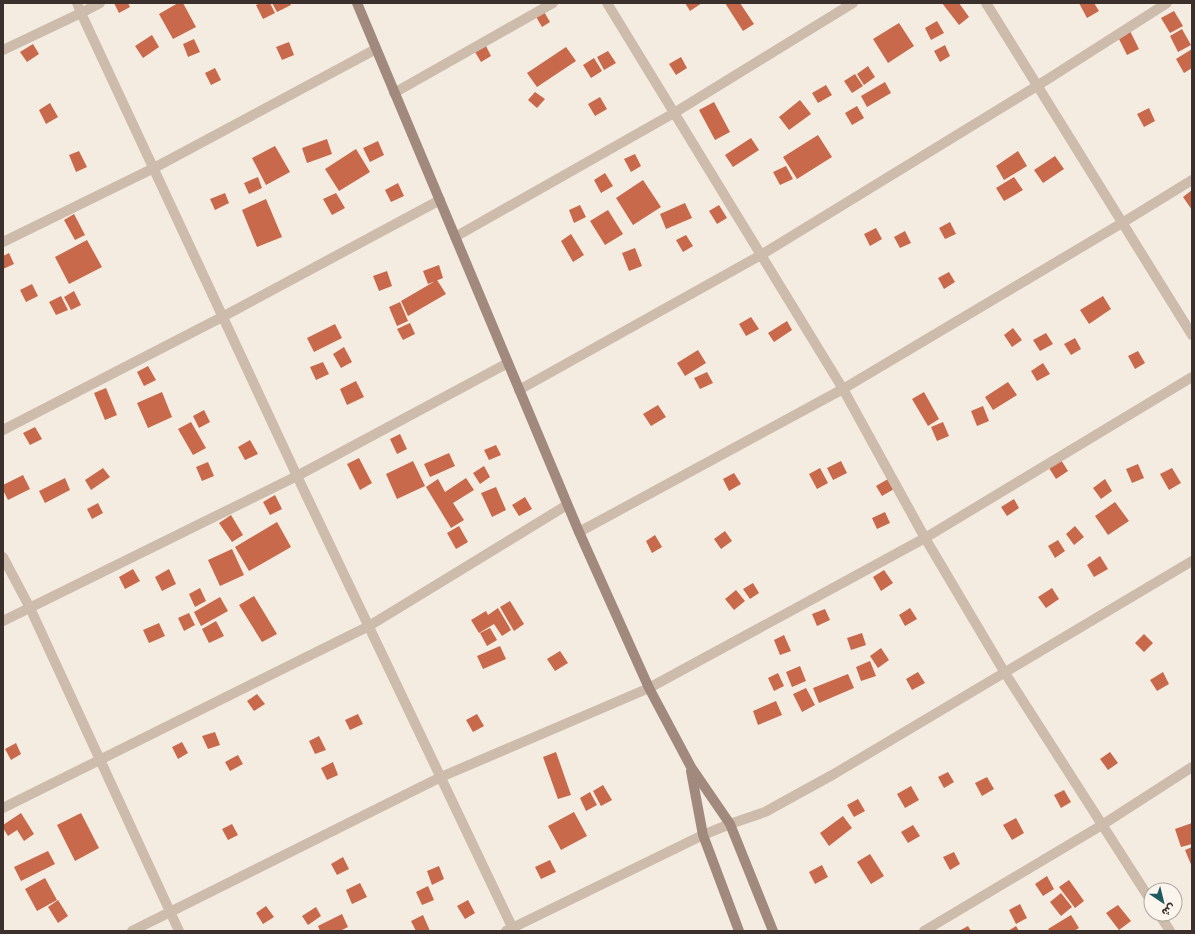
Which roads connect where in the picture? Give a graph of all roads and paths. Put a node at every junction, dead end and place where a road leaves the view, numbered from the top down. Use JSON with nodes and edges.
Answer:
{"nodes":[{"id":1,"x":77,"y":3,"type":"edge"},
{"id":2,"x":100,"y":3,"type":"edge"},
{"id":3,"x":357,"y":3,"type":"edge"},
{"id":4,"x":553,"y":3,"type":"edge"},
{"id":5,"x":607,"y":3,"type":"edge"},
{"id":6,"x":853,"y":3,"type":"edge"},
{"id":7,"x":986,"y":3,"type":"edge"},
{"id":8,"x":1168,"y":3,"type":"edge"},
{"id":9,"x":81,"y":13,"type":"junction"},
{"id":10,"x":376,"y":49,"type":"junction"},
{"id":11,"x":3,"y":50,"type":"edge"},
{"id":12,"x":1037,"y":86,"type":"junction"},
{"id":13,"x":394,"y":93,"type":"junction"},
{"id":14,"x":674,"y":113,"type":"junction"},
{"id":15,"x":154,"y":168,"type":"junction"},
{"id":16,"x":1192,"y":180,"type":"edge"},
{"id":17,"x":440,"y":200,"type":"junction"},
{"id":18,"x":1122,"y":223,"type":"junction"},
{"id":19,"x":455,"y":237,"type":"junction"},
{"id":20,"x":3,"y":242,"type":"edge"},
{"id":21,"x":761,"y":255,"type":"junction"},
{"id":22,"x":224,"y":316,"type":"junction"},
{"id":23,"x":1192,"y":335,"type":"edge"},
{"id":24,"x":508,"y":363,"type":"junction"},
{"id":25,"x":1192,"y":377,"type":"edge"},
{"id":26,"x":843,"y":389,"type":"junction"},
{"id":27,"x":519,"y":390,"type":"junction"},
{"id":28,"x":3,"y":430,"type":"edge"},
{"id":29,"x":297,"y":476,"type":"junction"},
{"id":30,"x":567,"y":505,"type":"junction"},
{"id":31,"x":579,"y":532,"type":"junction"},
{"id":32,"x":925,"y":538,"type":"junction"},
{"id":33,"x":3,"y":557,"type":"edge"},
{"id":34,"x":1192,"y":561,"type":"edge"},
{"id":35,"x":30,"y":608,"type":"junction"},
{"id":36,"x":3,"y":621,"type":"edge"},
{"id":37,"x":369,"y":626,"type":"junction"},
{"id":38,"x":1005,"y":673,"type":"junction"},
{"id":39,"x":649,"y":688,"type":"junction"},
{"id":40,"x":101,"y":761,"type":"junction"},
{"id":41,"x":690,"y":767,"type":"junction"},
{"id":42,"x":1192,"y":767,"type":"edge"},
{"id":43,"x":441,"y":777,"type":"junction"},
{"id":44,"x":3,"y":808,"type":"edge"},
{"id":45,"x":730,"y":824,"type":"junction"},
{"id":46,"x":1102,"y":825,"type":"junction"},
{"id":47,"x":703,"y":835,"type":"junction"},
{"id":48,"x":1143,"y":889,"type":"edge"},
{"id":49,"x":171,"y":912,"type":"junction"},
{"id":50,"x":1164,"y":922,"type":"edge"},
{"id":51,"x":511,"y":930,"type":"edge"},
{"id":52,"x":132,"y":931,"type":"edge"},
{"id":53,"x":179,"y":931,"type":"edge"},
{"id":54,"x":739,"y":931,"type":"edge"},
{"id":55,"x":773,"y":931,"type":"edge"},
{"id":56,"x":924,"y":931,"type":"edge"},
{"id":57,"x":1170,"y":931,"type":"edge"}],
"edges":[{"from":1,"to":9,"type":"street"},
{"from":2,"to":9,"type":"street"},
{"from":3,"to":10,"type":"street"},
{"from":4,"to":13,"type":"street"},
{"from":5,"to":14,"type":"street"},
{"from":6,"to":14,"type":"street"},
{"from":7,"to":12,"type":"street"},
{"from":8,"to":12,"type":"street"},
{"from":9,"to":11,"type":"street"},
{"from":9,"to":15,"type":"street"},
{"from":10,"to":13,"type":"street"},
{"from":10,"to":15,"type":"street"},
{"from":12,"to":18,"type":"street"},
{"from":12,"to":21,"type":"street"},
{"from":13,"to":17,"type":"street"},
{"from":14,"to":19,"type":"street"},
{"from":14,"to":21,"type":"street"},
{"from":15,"to":20,"type":"street"},
{"from":15,"to":22,"type":"street"},
{"from":16,"to":18,"type":"street"},
{"from":17,"to":19,"type":"street"},
{"from":17,"to":22,"type":"street"},
{"from":18,"to":23,"type":"street"},
{"from":18,"to":26,"type":"street"},
{"from":19,"to":24,"type":"street"},
{"from":21,"to":26,"type":"street"},
{"from":21,"to":27,"type":"street"},
{"from":22,"to":28,"type":"street"},
{"from":22,"to":29,"type":"street"},
{"from":24,"to":27,"type":"street"},
{"from":24,"to":29,"type":"street"},
{"from":25,"to":32,"type":"street"},
{"from":26,"to":31,"type":"street"},
{"from":26,"to":32,"type":"street"},
{"from":27,"to":30,"type":"street"},
{"from":29,"to":35,"type":"street"},
{"from":29,"to":37,"type":"street"},
{"from":30,"to":31,"type":"street"},
{"from":30,"to":37,"type":"street"},
{"from":31,"to":39,"type":"street"},
{"from":32,"to":38,"type":"street"},
{"from":32,"to":39,"type":"street"},
{"from":33,"to":35,"type":"street"},
{"from":34,"to":38,"type":"street"},
{"from":35,"to":36,"type":"street"},
{"from":35,"to":40,"type":"street"},
{"from":37,"to":40,"type":"street"},
{"from":37,"to":43,"type":"street"},
{"from":38,"to":45,"type":"street"},
{"from":38,"to":46,"type":"street"},
{"from":39,"to":41,"type":"street"},
{"from":39,"to":43,"type":"street"},
{"from":40,"to":44,"type":"street"},
{"from":40,"to":49,"type":"street"},
{"from":41,"to":45,"type":"street"},
{"from":41,"to":47,"type":"street"},
{"from":42,"to":46,"type":"street"},
{"from":43,"to":49,"type":"street"},
{"from":43,"to":51,"type":"street"},
{"from":45,"to":47,"type":"street"},
{"from":45,"to":55,"type":"street"},
{"from":46,"to":48,"type":"street"},
{"from":46,"to":56,"type":"street"},
{"from":47,"to":51,"type":"street"},
{"from":47,"to":54,"type":"street"},
{"from":49,"to":52,"type":"street"},
{"from":49,"to":53,"type":"street"},
{"from":50,"to":57,"type":"street"}]}
